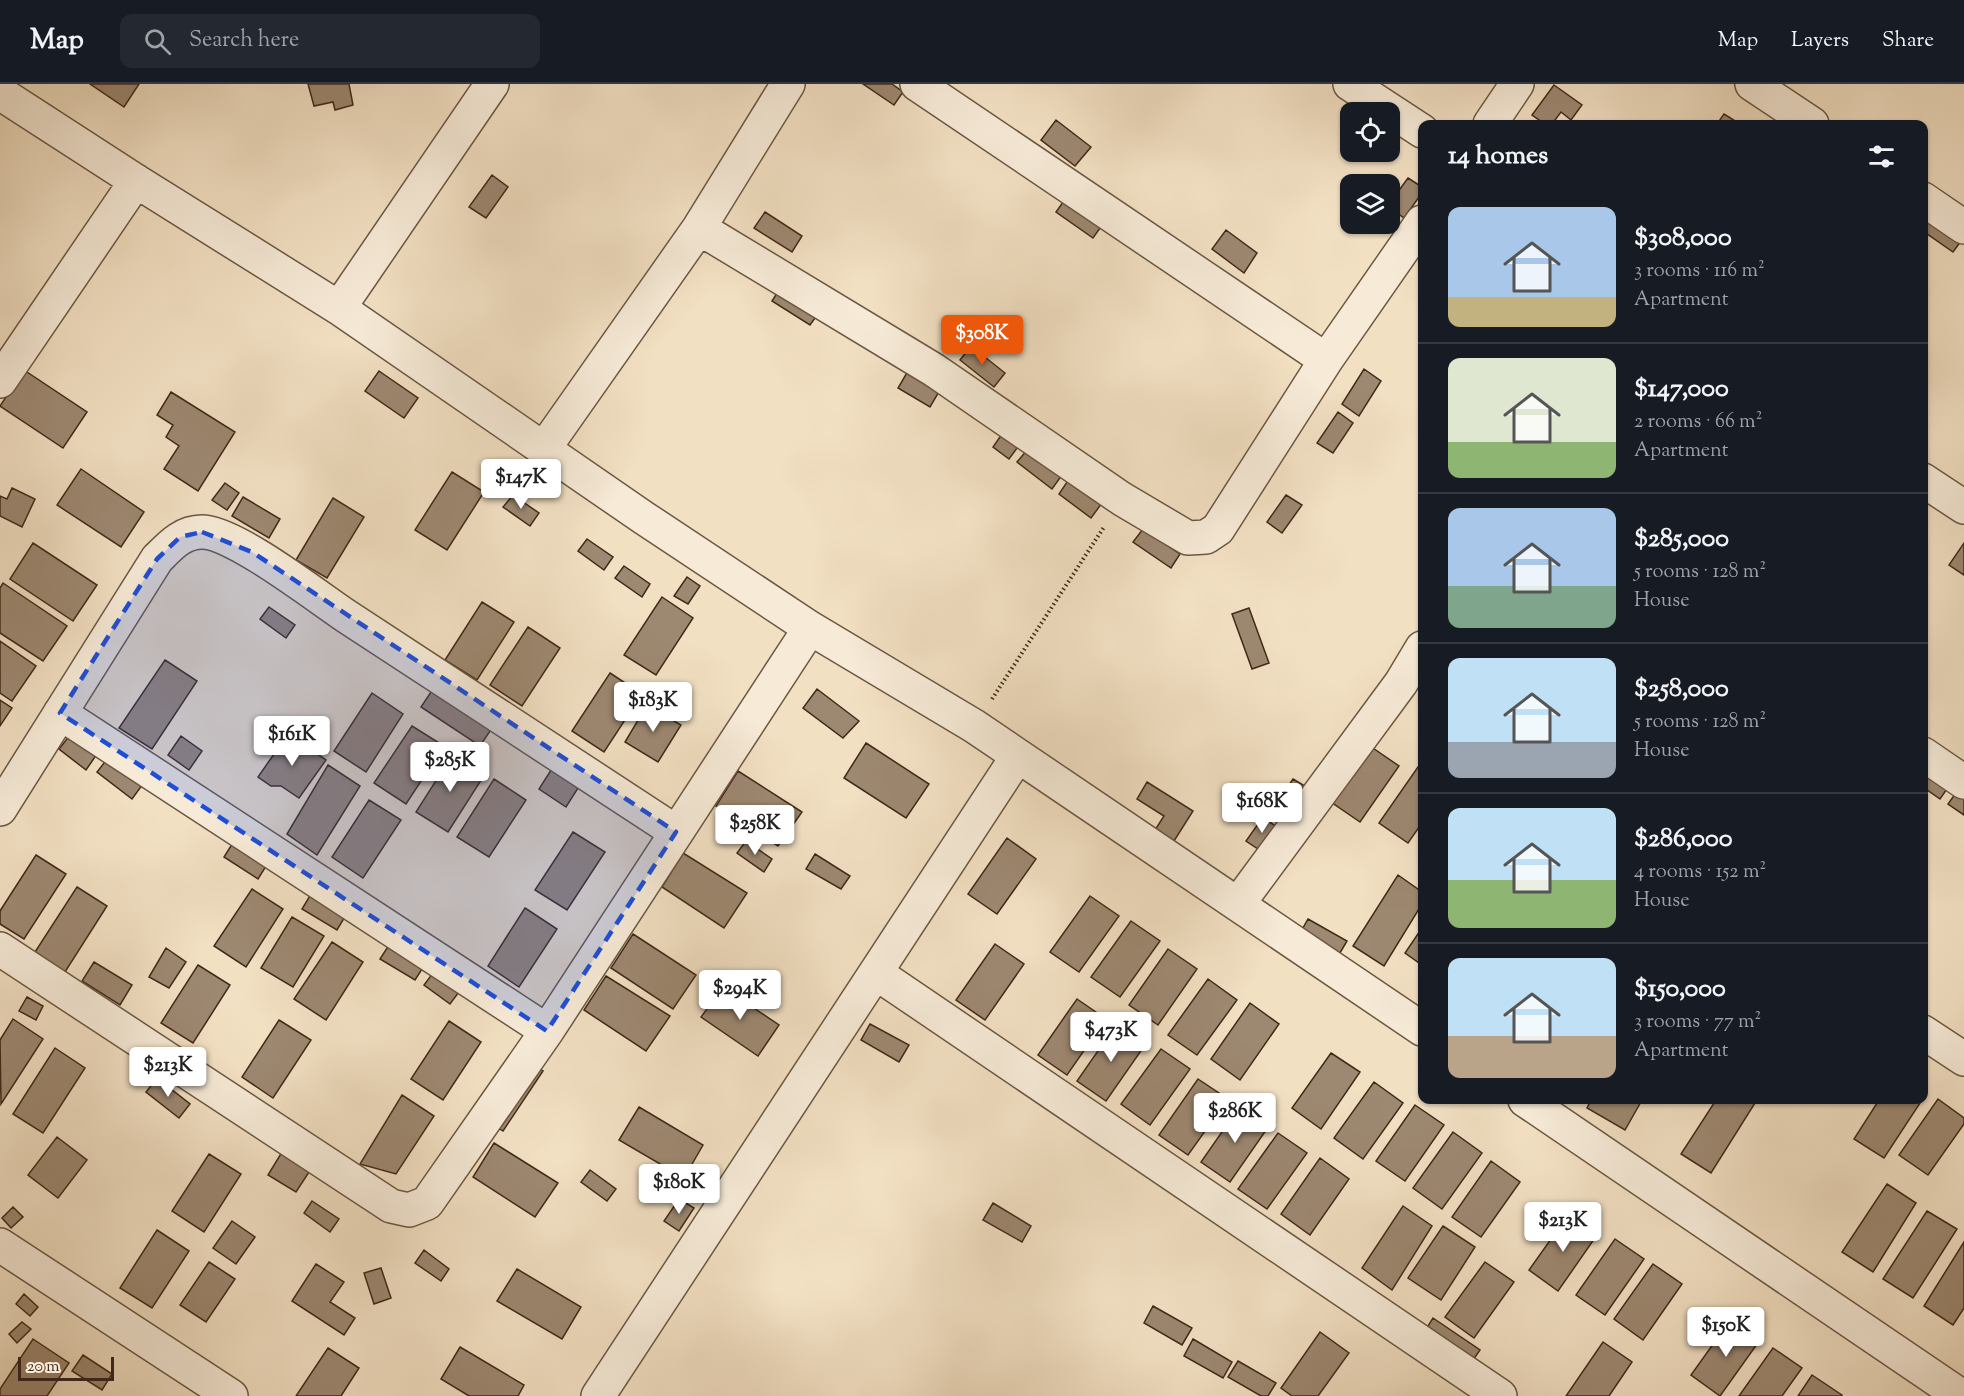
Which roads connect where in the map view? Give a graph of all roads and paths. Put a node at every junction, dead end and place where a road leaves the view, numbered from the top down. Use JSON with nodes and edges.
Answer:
{"nodes":[{"id":1,"x":492,"y":84,"type":"edge"},
{"id":2,"x":788,"y":84,"type":"edge"},
{"id":3,"x":917,"y":84,"type":"edge"},
{"id":4,"x":1350,"y":84,"type":"edge"},
{"id":5,"x":1517,"y":84,"type":"edge"},
{"id":6,"x":1752,"y":84,"type":"edge"},
{"id":7,"x":0,"y":93,"type":"edge"},
{"id":8,"x":1772,"y":113,"type":"edge"},
{"id":9,"x":1493,"y":120,"type":"edge"},
{"id":10,"x":1797,"y":120,"type":"edge"},
{"id":11,"x":1418,"y":127,"type":"edge"},
{"id":12,"x":136,"y":181,"type":"junction"},
{"id":13,"x":1928,"y":202,"type":"edge"},
{"id":14,"x":1964,"y":227,"type":"edge"},
{"id":15,"x":699,"y":228,"type":"junction"},
{"id":16,"x":1418,"y":228,"type":"edge"},
{"id":17,"x":339,"y":308,"type":"junction"},
{"id":18,"x":1326,"y":360,"type":"junction"},
{"id":19,"x":0,"y":381,"type":"edge"},
{"id":20,"x":543,"y":450,"type":"junction"},
{"id":21,"x":1928,"y":483,"type":"edge"},
{"id":22,"x":1122,"y":499,"type":"junction"},
{"id":23,"x":1964,"y":507,"type":"edge"},
{"id":24,"x":810,"y":628,"type":"junction"},
{"id":25,"x":1418,"y":665,"type":"edge"},
{"id":26,"x":1412,"y":690,"type":"edge"},
{"id":27,"x":60,"y":713,"type":"junction"},
{"id":28,"x":974,"y":726,"type":"junction"},
{"id":29,"x":1017,"y":757,"type":"junction"},
{"id":30,"x":1928,"y":757,"type":"edge"},
{"id":31,"x":1964,"y":782,"type":"edge"},
{"id":32,"x":0,"y":809,"type":"edge"},
{"id":33,"x":676,"y":832,"type":"junction"},
{"id":34,"x":1238,"y":904,"type":"junction"},
{"id":35,"x":0,"y":949,"type":"edge"},
{"id":36,"x":876,"y":973,"type":"junction"},
{"id":37,"x":1418,"y":1026,"type":"edge"},
{"id":38,"x":547,"y":1031,"type":"junction"},
{"id":39,"x":1928,"y":1035,"type":"edge"},
{"id":40,"x":1964,"y":1059,"type":"edge"},
{"id":41,"x":1531,"y":1104,"type":"edge"},
{"id":42,"x":0,"y":1245,"type":"edge"},
{"id":43,"x":231,"y":1396,"type":"edge"},
{"id":44,"x":598,"y":1396,"type":"edge"},
{"id":45,"x":1500,"y":1396,"type":"edge"},
{"id":46,"x":1961,"y":1396,"type":"edge"}],
"edges":[{"from":1,"to":17,"type":"street"},
{"from":2,"to":15,"type":"street"},
{"from":3,"to":18,"type":"street"},
{"from":4,"to":11,"type":"street"},
{"from":5,"to":9,"type":"street"},
{"from":6,"to":8,"type":"street"},
{"from":7,"to":12,"type":"street"},
{"from":8,"to":10,"type":"street"},
{"from":12,"to":17,"type":"street"},
{"from":12,"to":19,"type":"street"},
{"from":13,"to":14,"type":"street"},
{"from":15,"to":20,"type":"street"},
{"from":15,"to":22,"type":"street"},
{"from":16,"to":18,"type":"street"},
{"from":17,"to":20,"type":"street"},
{"from":18,"to":22,"type":"street"},
{"from":20,"to":24,"type":"street"},
{"from":21,"to":23,"type":"street"},
{"from":22,"to":28,"type":"path"},
{"from":24,"to":28,"type":"street"},
{"from":24,"to":33,"type":"street"},
{"from":25,"to":26,"type":"street"},
{"from":26,"to":34,"type":"street"},
{"from":27,"to":32,"type":"street"},
{"from":27,"to":33,"type":"street"},
{"from":27,"to":38,"type":"street"},
{"from":28,"to":29,"type":"street"},
{"from":29,"to":34,"type":"street"},
{"from":29,"to":36,"type":"street"},
{"from":30,"to":31,"type":"street"},
{"from":33,"to":38,"type":"street"},
{"from":34,"to":37,"type":"street"},
{"from":35,"to":38,"type":"street"},
{"from":36,"to":44,"type":"street"},
{"from":36,"to":45,"type":"street"},
{"from":39,"to":40,"type":"street"},
{"from":41,"to":46,"type":"street"},
{"from":42,"to":43,"type":"street"}]}
